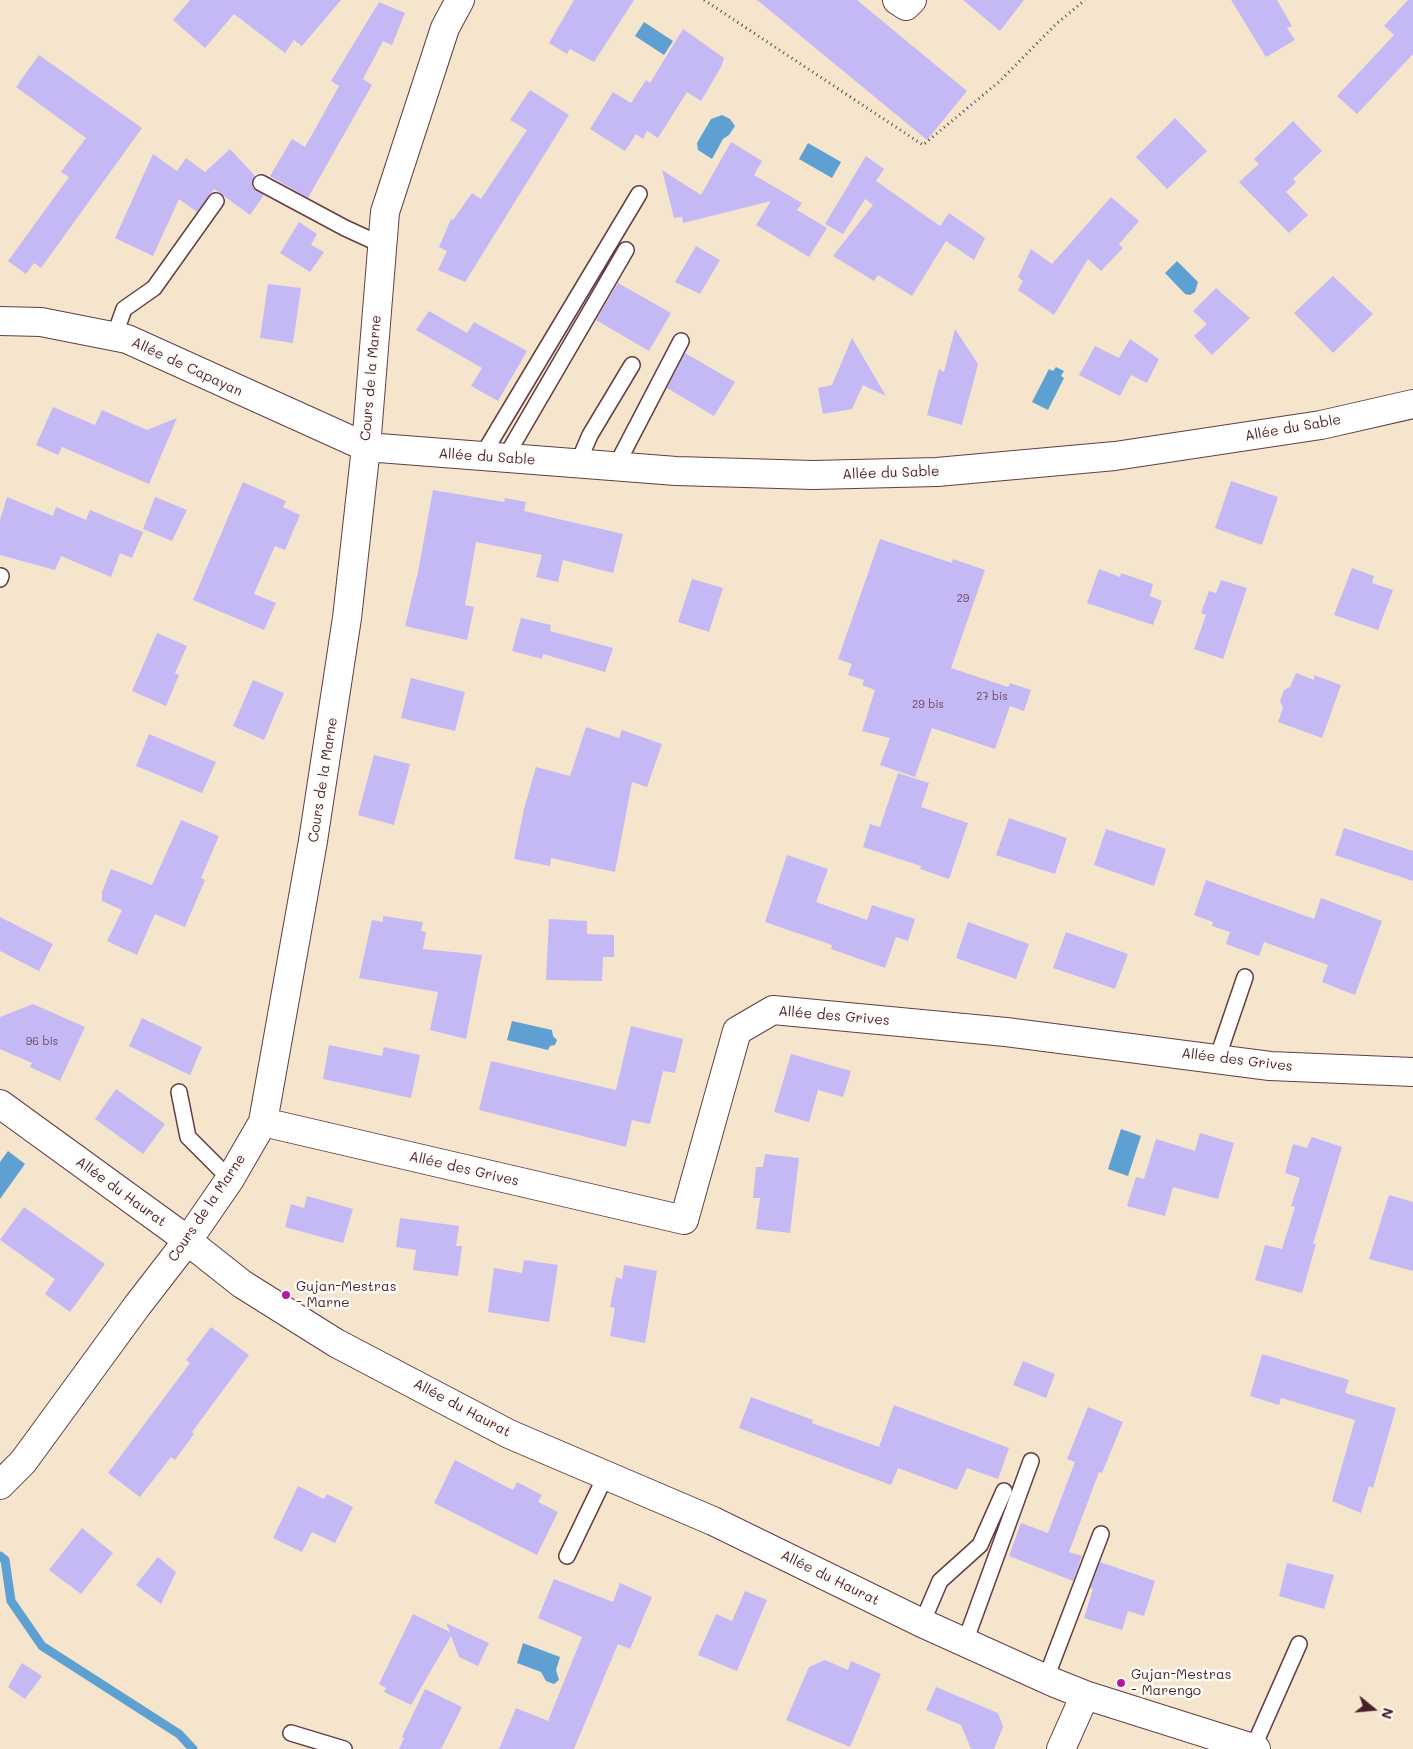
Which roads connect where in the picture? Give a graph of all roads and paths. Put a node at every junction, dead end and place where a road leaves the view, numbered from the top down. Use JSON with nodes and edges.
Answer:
{"nodes":[{"id":1,"x":460,"y":0,"type":"edge"},
{"id":2,"x":704,"y":0,"type":"edge"},
{"id":3,"x":897,"y":0,"type":"edge"},
{"id":4,"x":912,"y":0,"type":"edge"},
{"id":5,"x":1085,"y":0,"type":"edge"},
{"id":6,"x":261,"y":183,"type":"dead end"},
{"id":7,"x":639,"y":194,"type":"dead end"},
{"id":8,"x":216,"y":201,"type":"dead end"},
{"id":9,"x":382,"y":245,"type":"junction"},
{"id":10,"x":626,"y":250,"type":"dead end"},
{"id":11,"x":0,"y":321,"type":"edge"},
{"id":12,"x":114,"y":337,"type":"junction"},
{"id":13,"x":681,"y":340,"type":"dead end"},
{"id":14,"x":632,"y":364,"type":"dead end"},
{"id":15,"x":1413,"y":404,"type":"edge"},
{"id":16,"x":366,"y":447,"type":"junction"},
{"id":17,"x":494,"y":457,"type":"junction"},
{"id":18,"x":578,"y":463,"type":"junction"},
{"id":19,"x":616,"y":466,"type":"junction"},
{"id":20,"x":1245,"y":977,"type":"dead end"},
{"id":21,"x":1217,"y":1059,"type":"junction"},
{"id":22,"x":1413,"y":1072,"type":"edge"},
{"id":23,"x":179,"y":1092,"type":"dead end"},
{"id":24,"x":0,"y":1104,"type":"edge"},
{"id":25,"x":263,"y":1122,"type":"junction"},
{"id":26,"x":230,"y":1179,"type":"junction"},
{"id":27,"x":188,"y":1240,"type":"junction"},
{"id":28,"x":1031,"y":1461,"type":"dead end"},
{"id":29,"x":606,"y":1475,"type":"junction"},
{"id":30,"x":0,"y":1485,"type":"edge"},
{"id":31,"x":1004,"y":1491,"type":"dead end"},
{"id":32,"x":1100,"y":1534,"type":"dead end"},
{"id":33,"x":567,"y":1556,"type":"dead end"},
{"id":34,"x":922,"y":1623,"type":"junction"},
{"id":35,"x":965,"y":1642,"type":"junction"},
{"id":36,"x":1300,"y":1644,"type":"dead end"},
{"id":37,"x":1046,"y":1678,"type":"junction"},
{"id":38,"x":1085,"y":1695,"type":"junction"},
{"id":39,"x":292,"y":1732,"type":"dead end"},
{"id":40,"x":344,"y":1749,"type":"edge"},
{"id":41,"x":1061,"y":1749,"type":"edge"},
{"id":42,"x":1255,"y":1749,"type":"edge"}],
"edges":[{"from":1,"to":9,"type":"street","name":"Cours de la Marne"},
{"from":2,"to":5,"type":"path"},
{"from":3,"to":4,"type":"street"},
{"from":6,"to":9,"type":"lane"},
{"from":7,"to":17,"type":"lane"},
{"from":8,"to":12,"type":"lane"},
{"from":9,"to":16,"type":"street","name":"Cours de la Marne"},
{"from":10,"to":17,"type":"lane"},
{"from":11,"to":12,"type":"street","name":"Allée de Capayan"},
{"from":12,"to":16,"type":"street","name":"Allée de Capayan"},
{"from":13,"to":19,"type":"lane"},
{"from":14,"to":18,"type":"lane"},
{"from":15,"to":19,"type":"street","name":"Allée du Sable"},
{"from":16,"to":17,"type":"street","name":"Allée du Sable"},
{"from":16,"to":25,"type":"street","name":"Cours de la Marne"},
{"from":17,"to":18,"type":"street","name":"Allée du Sable"},
{"from":18,"to":19,"type":"street","name":"Allée du Sable"},
{"from":20,"to":21,"type":"lane"},
{"from":21,"to":22,"type":"street","name":"Allée des Grives"},
{"from":21,"to":25,"type":"street","name":"Allée des Grives"},
{"from":23,"to":26,"type":"lane"},
{"from":24,"to":27,"type":"street","name":"Allée du Haurat"},
{"from":25,"to":26,"type":"street","name":"Cours de la Marne"},
{"from":26,"to":27,"type":"street","name":"Cours de la Marne"},
{"from":27,"to":29,"type":"street","name":"Allée du Haurat"},
{"from":27,"to":30,"type":"street","name":"Cours de la Marne"},
{"from":28,"to":35,"type":"lane"},
{"from":29,"to":33,"type":"lane"},
{"from":29,"to":34,"type":"street","name":"Allée du Haurat"},
{"from":31,"to":34,"type":"lane"},
{"from":32,"to":37,"type":"lane"},
{"from":34,"to":35,"type":"street","name":"Allée du Haurat"},
{"from":35,"to":37,"type":"street","name":"Allée du Haurat"},
{"from":36,"to":42,"type":"lane"},
{"from":37,"to":38,"type":"street","name":"Allée du Haurat"},
{"from":38,"to":41,"type":"street"},
{"from":38,"to":42,"type":"street","name":"Allée du Haurat"},
{"from":39,"to":40,"type":"lane"}]}
